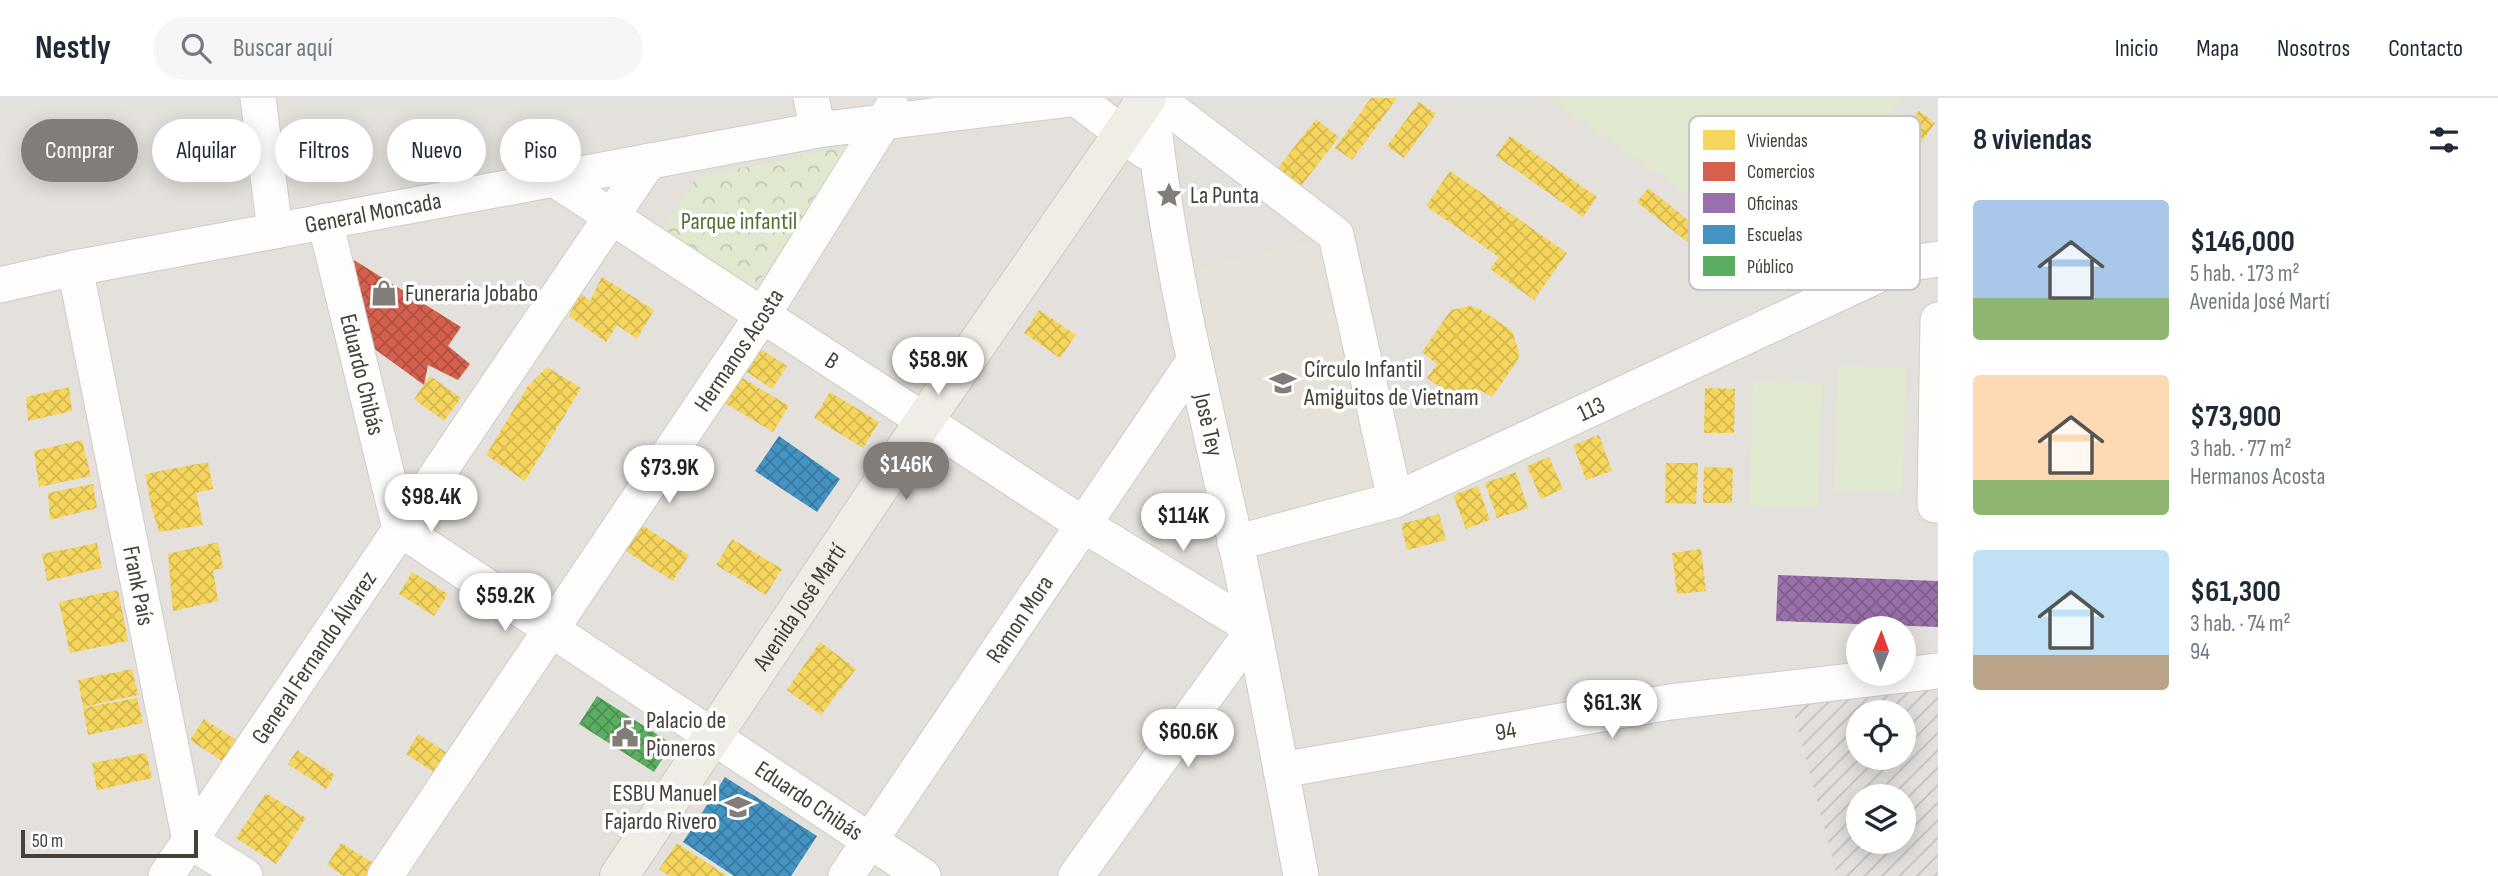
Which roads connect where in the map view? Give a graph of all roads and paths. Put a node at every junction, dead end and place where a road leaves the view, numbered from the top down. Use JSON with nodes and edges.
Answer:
{"nodes":[{"id":1,"x":258,"y":98,"type":"edge"},
{"id":2,"x":1077,"y":98,"type":"edge"},
{"id":3,"x":1149,"y":98,"type":"edge"},
{"id":4,"x":1156,"y":98,"type":"edge"},
{"id":5,"x":891,"y":110,"type":"edge"},
{"id":6,"x":815,"y":114,"type":"edge"},
{"id":7,"x":1122,"y":135,"type":"junction"},
{"id":8,"x":1157,"y":160,"type":"junction"},
{"id":9,"x":649,"y":161,"type":"junction"},
{"id":10,"x":581,"y":174,"type":"edge"},
{"id":11,"x":538,"y":182,"type":"edge"},
{"id":12,"x":558,"y":182,"type":"edge"},
{"id":13,"x":611,"y":217,"type":"junction"},
{"id":14,"x":325,"y":221,"type":"junction"},
{"id":15,"x":275,"y":230,"type":"junction"},
{"id":16,"x":1938,"y":259,"type":"edge"},
{"id":17,"x":1920,"y":262,"type":"edge"},
{"id":18,"x":75,"y":268,"type":"junction"},
{"id":19,"x":0,"y":285,"type":"edge"},
{"id":20,"x":1846,"y":290,"type":"edge"},
{"id":21,"x":762,"y":316,"type":"junction"},
{"id":22,"x":1938,"y":320,"type":"edge"},
{"id":23,"x":1194,"y":361,"type":"junction"},
{"id":24,"x":924,"y":421,"type":"junction"},
{"id":25,"x":1395,"y":500,"type":"junction"},
{"id":26,"x":1935,"y":505,"type":"dead end"},
{"id":27,"x":1084,"y":526,"type":"junction"},
{"id":28,"x":400,"y":529,"type":"junction"},
{"id":29,"x":1235,"y":543,"type":"junction"},
{"id":30,"x":551,"y":629,"type":"junction"},
{"id":31,"x":1254,"y":629,"type":"junction"},
{"id":32,"x":1938,"y":671,"type":"edge"},
{"id":33,"x":713,"y":736,"type":"junction"},
{"id":34,"x":1281,"y":770,"type":"junction"},
{"id":35,"x":190,"y":841,"type":"junction"},
{"id":36,"x":870,"y":841,"type":"junction"},
{"id":37,"x":166,"y":876,"type":"edge"},
{"id":38,"x":245,"y":876,"type":"edge"},
{"id":39,"x":385,"y":876,"type":"edge"},
{"id":40,"x":619,"y":876,"type":"edge"},
{"id":41,"x":846,"y":876,"type":"edge"},
{"id":42,"x":923,"y":876,"type":"edge"},
{"id":43,"x":1076,"y":876,"type":"edge"},
{"id":44,"x":1301,"y":876,"type":"edge"}],
"edges":[{"from":1,"to":15,"type":"street"},
{"from":2,"to":5,"type":"street","name":"General Moncada"},
{"from":2,"to":7,"type":"street"},
{"from":3,"to":7,"type":"main road","name":"Avenida José Martí"},
{"from":3,"to":8,"type":"street","name":"Josè Tey"},
{"from":4,"to":25,"type":"street"},
{"from":5,"to":6,"type":"street","name":"General Moncada"},
{"from":5,"to":21,"type":"street","name":"Hermanos Acosta"},
{"from":6,"to":9,"type":"street","name":"General Moncada"},
{"from":7,"to":8,"type":"street"},
{"from":7,"to":24,"type":"main road","name":"Avenida José Martí"},
{"from":8,"to":23,"type":"street","name":"Josè Tey"},
{"from":9,"to":10,"type":"street","name":"General Moncada"},
{"from":9,"to":13,"type":"street","name":"General Fernando Álvarez"},
{"from":11,"to":14,"type":"street","name":"General Moncada"},
{"from":12,"to":13,"type":"street","name":"B"},
{"from":13,"to":21,"type":"street","name":"B"},
{"from":13,"to":28,"type":"street","name":"General Fernando Álvarez"},
{"from":14,"to":15,"type":"street","name":"General Moncada"},
{"from":14,"to":28,"type":"street","name":"Eduardo Chibás"},
{"from":15,"to":18,"type":"street","name":"General Moncada"},
{"from":16,"to":17,"type":"street","name":"113"},
{"from":18,"to":19,"type":"street","name":"General Moncada"},
{"from":18,"to":35,"type":"street","name":"Frank País"},
{"from":20,"to":25,"type":"street","name":"113"},
{"from":21,"to":24,"type":"street","name":"B"},
{"from":21,"to":30,"type":"street","name":"Hermanos Acosta"},
{"from":22,"to":26,"type":"street"},
{"from":23,"to":27,"type":"street","name":"Ramon Mora"},
{"from":23,"to":29,"type":"street","name":"Josè Tey"},
{"from":24,"to":27,"type":"street","name":"B"},
{"from":24,"to":33,"type":"main road","name":"Avenida José Martí"},
{"from":25,"to":29,"type":"street","name":"113"},
{"from":27,"to":31,"type":"street","name":"B"},
{"from":27,"to":36,"type":"street","name":"Ramon Mora"},
{"from":28,"to":30,"type":"street","name":"Eduardo Chibás"},
{"from":28,"to":35,"type":"street","name":"General Fernando Álvarez"},
{"from":29,"to":31,"type":"street","name":"Josè Tey"},
{"from":30,"to":33,"type":"street","name":"Eduardo Chibás"},
{"from":30,"to":39,"type":"street","name":"Hermanos Acosta"},
{"from":31,"to":34,"type":"street","name":"Josè Tey"},
{"from":31,"to":43,"type":"street"},
{"from":32,"to":34,"type":"street","name":"94"},
{"from":33,"to":36,"type":"street","name":"Eduardo Chibás"},
{"from":33,"to":40,"type":"main road","name":"Avenida José Martí"},
{"from":34,"to":44,"type":"street","name":"Josè Tey"},
{"from":35,"to":37,"type":"street","name":"General Fernando Álvarez"},
{"from":35,"to":38,"type":"street"},
{"from":36,"to":41,"type":"street","name":"Ramon Mora"},
{"from":36,"to":42,"type":"street","name":"Eduardo Chibás"}]}
